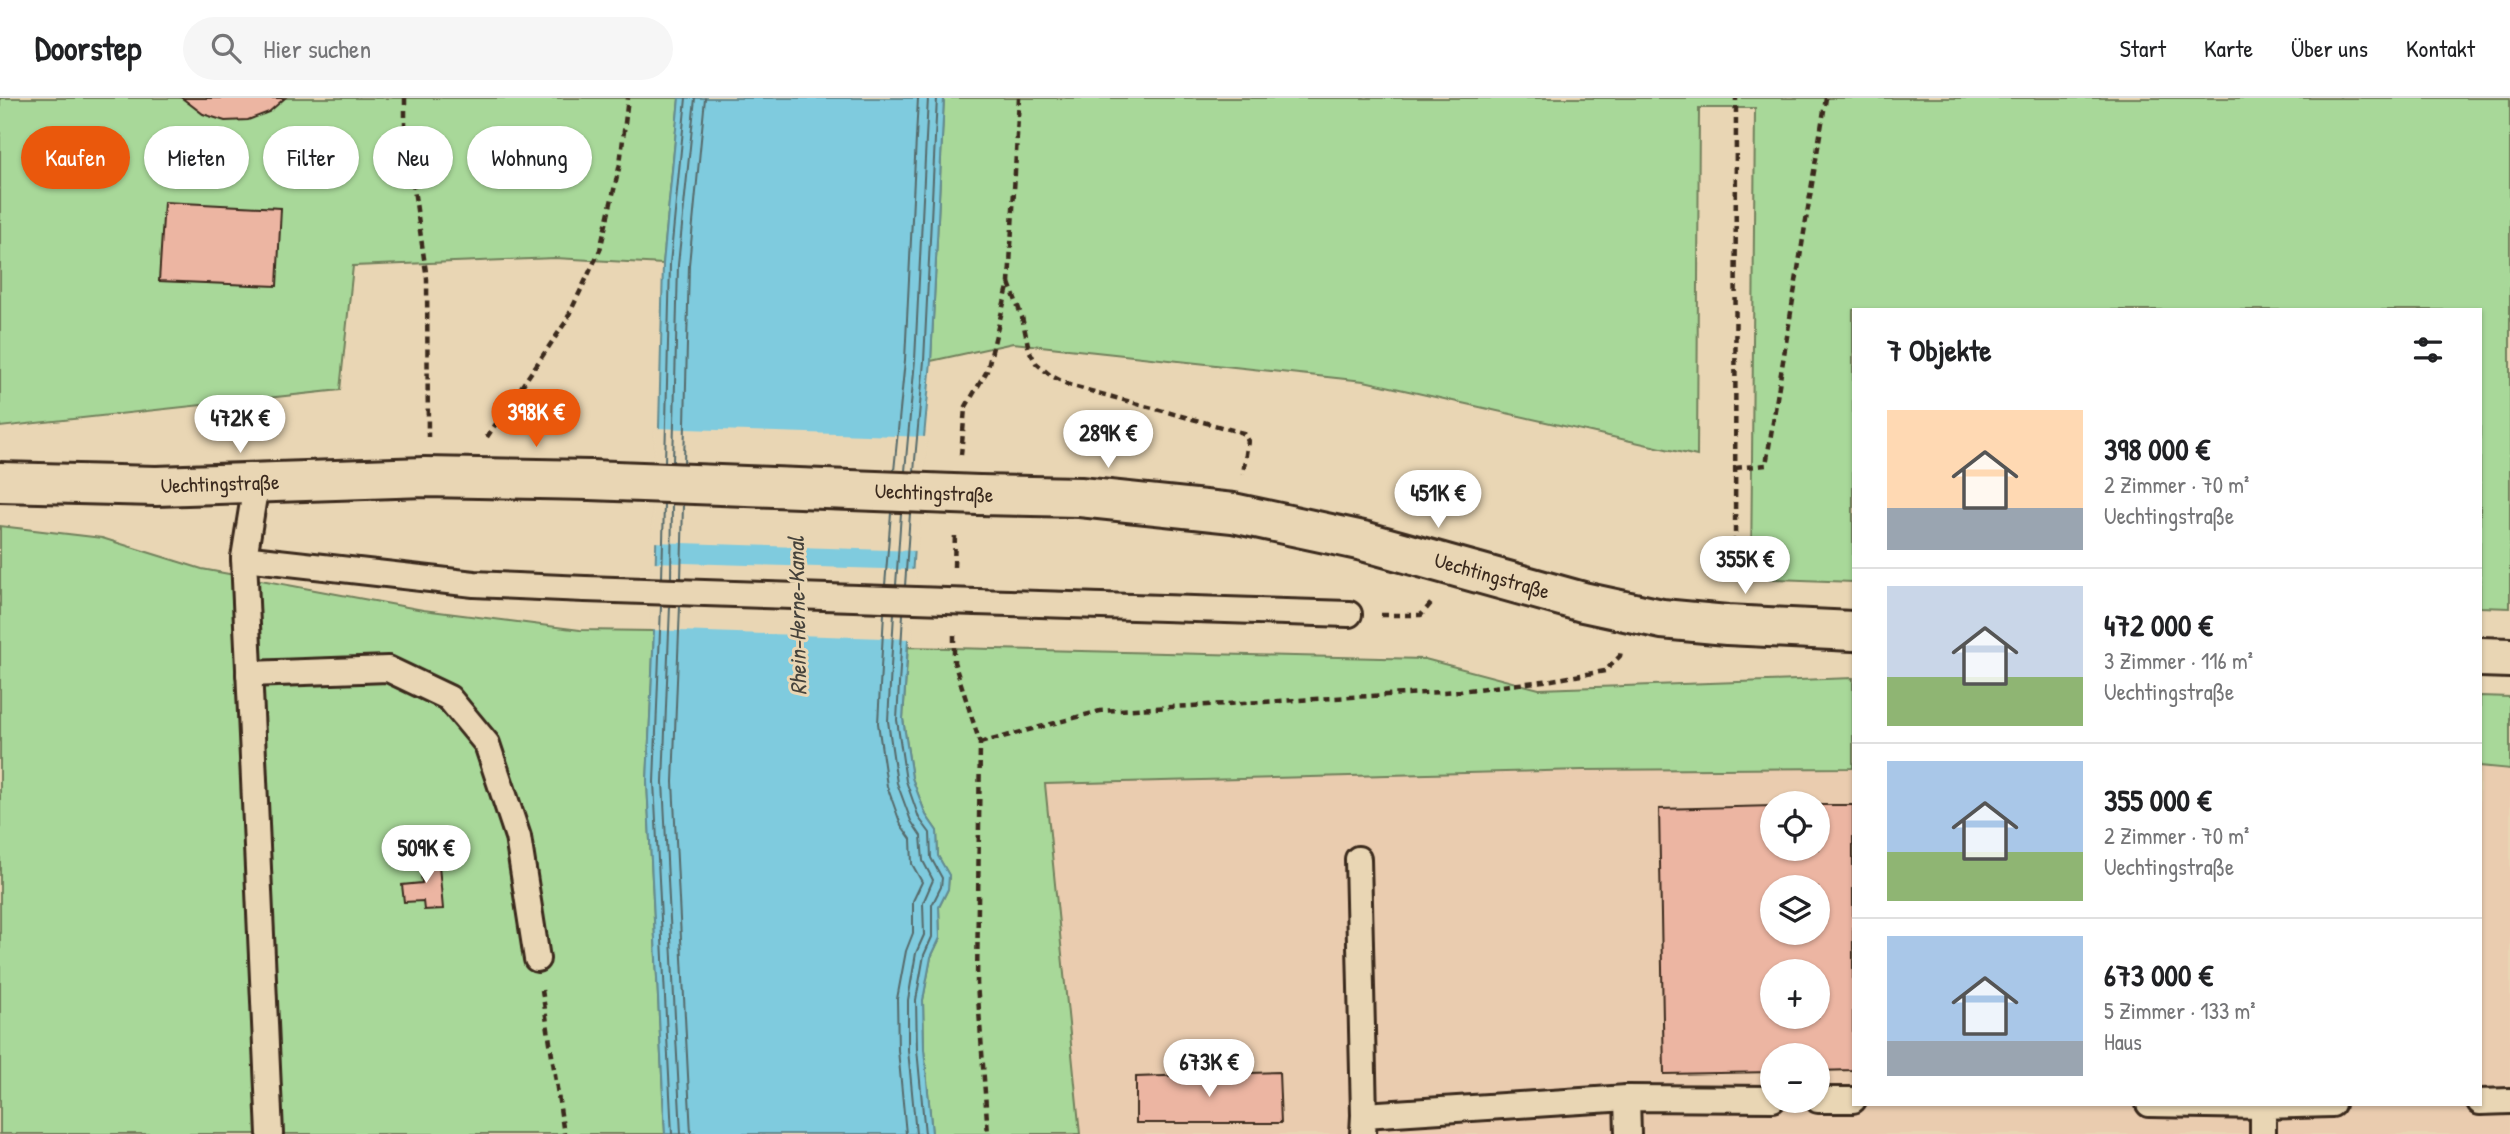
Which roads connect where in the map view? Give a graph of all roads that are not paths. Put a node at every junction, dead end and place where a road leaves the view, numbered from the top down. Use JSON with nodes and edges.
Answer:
{"nodes":[{"id":1,"x":0,"y":482,"type":"edge"},
{"id":2,"x":256,"y":484,"type":"junction"},
{"id":3,"x":244,"y":558,"type":"junction"},
{"id":4,"x":1349,"y":614,"type":"road end"},
{"id":5,"x":1852,"y":631,"type":"edge"},
{"id":6,"x":2482,"y":657,"type":"edge"},
{"id":7,"x":2510,"y":658,"type":"edge"},
{"id":8,"x":248,"y":674,"type":"junction"},
{"id":9,"x":1359,"y":859,"type":"dead end"},
{"id":10,"x":537,"y":958,"type":"road end"},
{"id":11,"x":1627,"y":1097,"type":"junction"},
{"id":12,"x":1760,"y":1099,"type":"edge"},
{"id":13,"x":1830,"y":1100,"type":"edge"},
{"id":14,"x":1852,"y":1100,"type":"edge"},
{"id":15,"x":2510,"y":1101,"type":"edge"},
{"id":16,"x":2482,"y":1102,"type":"edge"},
{"id":17,"x":2263,"y":1106,"type":"edge"},
{"id":18,"x":1364,"y":1124,"type":"edge"},
{"id":19,"x":270,"y":1134,"type":"edge"},
{"id":20,"x":1628,"y":1134,"type":"edge"},
{"id":21,"x":2263,"y":1134,"type":"edge"}],
"edges":[{"from":1,"to":2,"type":"main road","name":"Uechtingstraße"},
{"from":2,"to":3,"type":"lane"},
{"from":2,"to":5,"type":"main road","name":"Uechtingstraße","bridge":true},
{"from":3,"to":4,"type":"lane","bridge":true},
{"from":3,"to":8,"type":"lane"},
{"from":6,"to":7,"type":"main road"},
{"from":8,"to":10,"type":"lane"},
{"from":8,"to":19,"type":"lane"},
{"from":9,"to":18,"type":"lane"},
{"from":11,"to":12,"type":"lane"},
{"from":11,"to":18,"type":"lane"},
{"from":11,"to":20,"type":"lane"},
{"from":13,"to":14,"type":"lane"},
{"from":15,"to":16,"type":"lane"},
{"from":17,"to":21,"type":"lane"}]}
